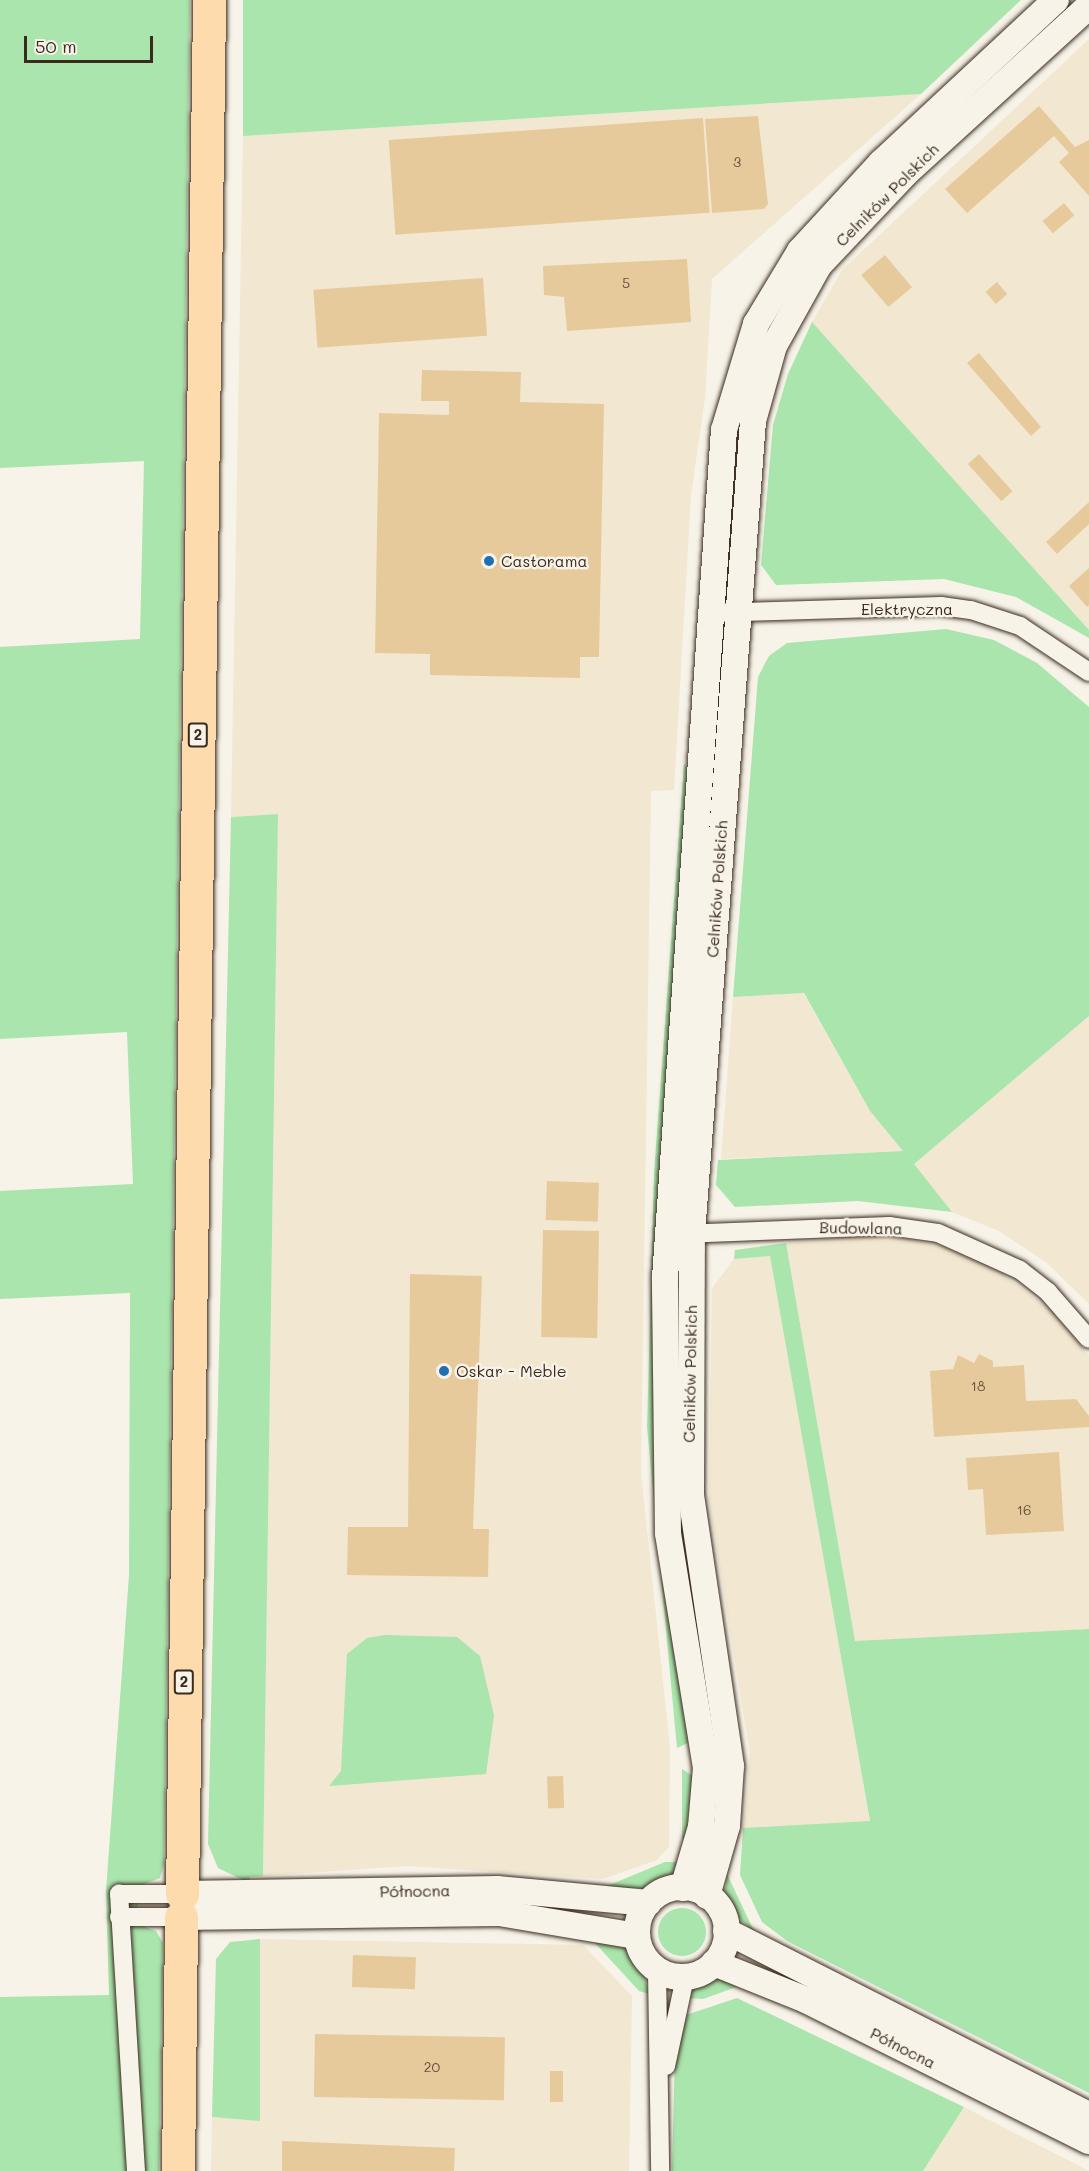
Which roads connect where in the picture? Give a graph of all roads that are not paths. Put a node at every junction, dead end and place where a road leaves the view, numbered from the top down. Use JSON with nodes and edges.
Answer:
{"nodes":[{"id":1,"x":209,"y":0,"type":"edge"},
{"id":2,"x":1056,"y":0,"type":"edge"},
{"id":3,"x":1089,"y":6,"type":"edge"},
{"id":4,"x":809,"y":258,"type":"junction"},
{"id":5,"x":709,"y":613,"type":"junction"},
{"id":6,"x":736,"y":615,"type":"junction"},
{"id":7,"x":1089,"y":672,"type":"edge"},
{"id":8,"x":667,"y":1233,"type":"junction"},
{"id":9,"x":692,"y":1234,"type":"junction"},
{"id":10,"x":1089,"y":1339,"type":"edge"},
{"id":11,"x":683,"y":1888,"type":"junction"},
{"id":12,"x":707,"y":1896,"type":"junction"},
{"id":13,"x":648,"y":1903,"type":"junction"},
{"id":14,"x":181,"y":1906,"type":"junction"},
{"id":15,"x":119,"y":1917,"type":"junction"},
{"id":16,"x":726,"y":1930,"type":"junction"},
{"id":17,"x":637,"y":1936,"type":"junction"},
{"id":18,"x":714,"y":1963,"type":"junction"},
{"id":19,"x":657,"y":1970,"type":"junction"},
{"id":20,"x":685,"y":1977,"type":"junction"},
{"id":21,"x":662,"y":2083,"type":"junction"},
{"id":22,"x":1089,"y":2115,"type":"edge"},
{"id":23,"x":1089,"y":2140,"type":"edge"},
{"id":24,"x":136,"y":2171,"type":"edge"},
{"id":25,"x":177,"y":2171,"type":"edge"},
{"id":26,"x":660,"y":2171,"type":"edge"}],
"edges":[{"from":1,"to":14,"type":"highway","number":"2"},
{"from":2,"to":4,"type":"street","name":"Celników Polskich"},
{"from":3,"to":4,"type":"street","name":"Celników Polskich"},
{"from":4,"to":5,"type":"street","name":"Celników Polskich"},
{"from":4,"to":6,"type":"street","name":"Celników Polskich"},
{"from":5,"to":6,"type":"street","name":"Elektryczna"},
{"from":5,"to":8,"type":"street","name":"Celników Polskich"},
{"from":6,"to":7,"type":"street","name":"Elektryczna"},
{"from":6,"to":9,"type":"street","name":"Celników Polskich"},
{"from":8,"to":9,"type":"street","name":"Budowlana"},
{"from":8,"to":11,"type":"street","name":"Celników Polskich"},
{"from":9,"to":10,"type":"street","name":"Budowlana"},
{"from":9,"to":12,"type":"street","name":"Celników Polskich"},
{"from":11,"to":12,"type":"street"},
{"from":11,"to":13,"type":"street"},
{"from":12,"to":16,"type":"street"},
{"from":13,"to":14,"type":"street","name":"Północna"},
{"from":13,"to":17,"type":"street"},
{"from":14,"to":15,"type":"street"},
{"from":14,"to":15,"type":"street"},
{"from":14,"to":17,"type":"street","name":"Północna"},
{"from":14,"to":25,"type":"highway","number":"2"},
{"from":15,"to":24,"type":"street"},
{"from":16,"to":18,"type":"street"},
{"from":16,"to":22,"type":"street","name":"Północna"},
{"from":17,"to":19,"type":"street"},
{"from":18,"to":20,"type":"street"},
{"from":18,"to":23,"type":"street","name":"Północna"},
{"from":19,"to":20,"type":"street"},
{"from":19,"to":21,"type":"street"},
{"from":20,"to":21,"type":"street"},
{"from":21,"to":26,"type":"street"}]}
